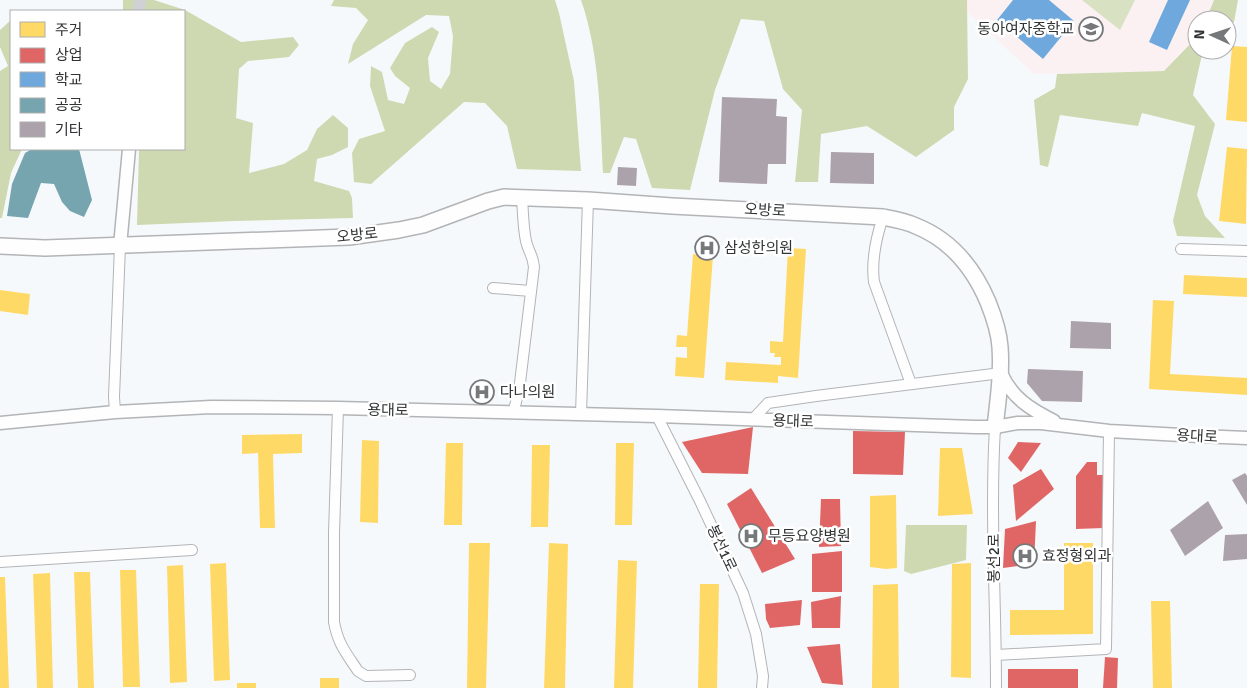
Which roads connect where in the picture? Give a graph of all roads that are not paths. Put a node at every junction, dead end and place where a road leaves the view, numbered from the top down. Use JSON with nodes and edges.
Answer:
{"nodes":[{"id":1,"x":129,"y":150,"type":"edge"},
{"id":2,"x":522,"y":197,"type":"junction"},
{"id":3,"x":588,"y":200,"type":"junction"},
{"id":4,"x":883,"y":217,"type":"junction"},
{"id":5,"x":0,"y":246,"type":"edge"},
{"id":6,"x":120,"y":246,"type":"junction"},
{"id":7,"x":1180,"y":249,"type":"dead end"},
{"id":8,"x":1247,"y":251,"type":"edge"},
{"id":9,"x":493,"y":288,"type":"dead end"},
{"id":10,"x":531,"y":292,"type":"junction"},
{"id":11,"x":1000,"y":373,"type":"junction"},
{"id":12,"x":911,"y":384,"type":"junction"},
{"id":13,"x":338,"y":408,"type":"junction"},
{"id":14,"x":115,"y":412,"type":"junction"},
{"id":15,"x":513,"y":413,"type":"junction"},
{"id":16,"x":581,"y":414,"type":"junction"},
{"id":17,"x":657,"y":416,"type":"junction"},
{"id":18,"x":753,"y":419,"type":"junction"},
{"id":19,"x":0,"y":423,"type":"edge"},
{"id":20,"x":1061,"y":425,"type":"junction"},
{"id":21,"x":995,"y":427,"type":"junction"},
{"id":22,"x":1109,"y":431,"type":"junction"},
{"id":23,"x":1247,"y":438,"type":"edge"},
{"id":24,"x":192,"y":550,"type":"dead end"},
{"id":25,"x":0,"y":562,"type":"edge"},
{"id":26,"x":996,"y":655,"type":"junction"},
{"id":27,"x":410,"y":675,"type":"dead end"},
{"id":28,"x":762,"y":688,"type":"edge"},
{"id":29,"x":996,"y":688,"type":"edge"}],
"edges":[{"from":1,"to":6,"type":"street"},
{"from":2,"to":3,"type":"main road","name":"오방로"},
{"from":2,"to":6,"type":"main road","name":"오방로"},
{"from":2,"to":10,"type":"street"},
{"from":3,"to":4,"type":"main road","name":"오방로"},
{"from":3,"to":16,"type":"street"},
{"from":4,"to":11,"type":"main road","name":"오방로"},
{"from":4,"to":12,"type":"street"},
{"from":5,"to":6,"type":"main road","name":"오방로"},
{"from":6,"to":14,"type":"street"},
{"from":7,"to":8,"type":"street"},
{"from":9,"to":10,"type":"street"},
{"from":10,"to":15,"type":"street"},
{"from":11,"to":12,"type":"street"},
{"from":11,"to":20,"type":"street"},
{"from":11,"to":21,"type":"main road","name":"오방로"},
{"from":12,"to":18,"type":"street"},
{"from":13,"to":14,"type":"street","name":"용대로"},
{"from":13,"to":15,"type":"street","name":"용대로"},
{"from":13,"to":27,"type":"street"},
{"from":14,"to":19,"type":"street","name":"용대로"},
{"from":15,"to":16,"type":"street","name":"용대로"},
{"from":16,"to":17,"type":"street","name":"용대로"},
{"from":17,"to":18,"type":"street","name":"용대로"},
{"from":17,"to":28,"type":"street","name":"봉선1로"},
{"from":18,"to":21,"type":"street","name":"용대로"},
{"from":20,"to":21,"type":"street","name":"용대로"},
{"from":20,"to":22,"type":"street","name":"용대로"},
{"from":21,"to":26,"type":"street","name":"봉선2로"},
{"from":22,"to":23,"type":"street","name":"용대로"},
{"from":22,"to":26,"type":"street"},
{"from":24,"to":25,"type":"street"},
{"from":26,"to":29,"type":"street","name":"봉선2로"}]}
